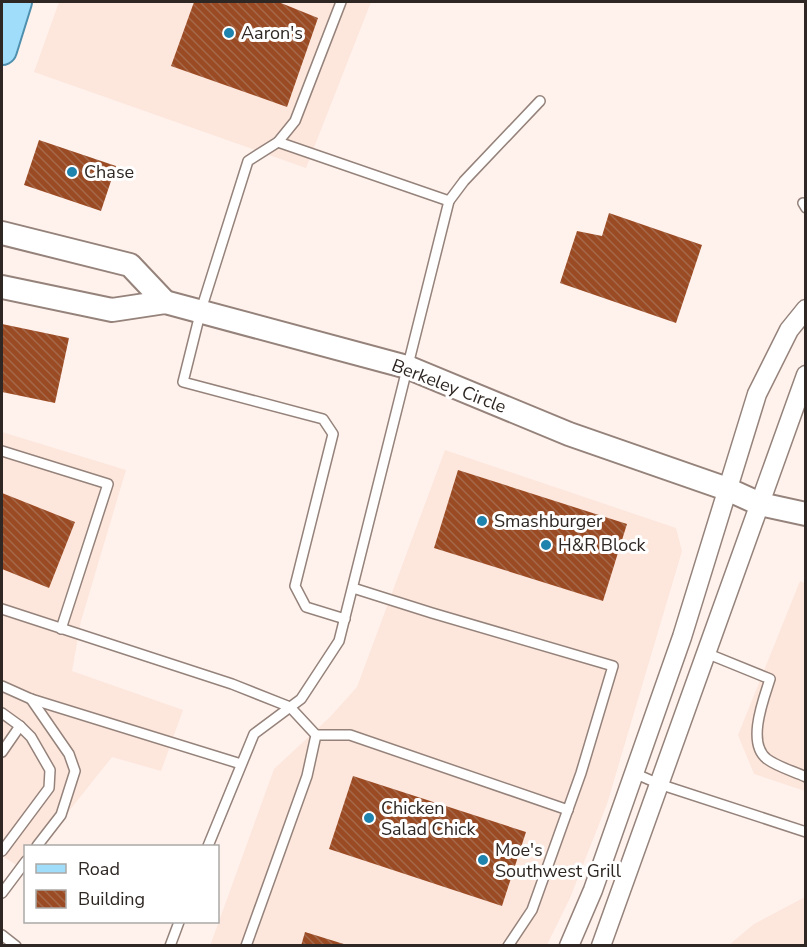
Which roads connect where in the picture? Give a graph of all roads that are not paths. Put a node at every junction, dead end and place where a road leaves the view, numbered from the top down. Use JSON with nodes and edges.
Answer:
{"nodes":[{"id":1,"x":17,"y":2,"type":"edge"},
{"id":2,"x":341,"y":2,"type":"edge"},
{"id":3,"x":2,"y":50,"type":"edge"},
{"id":4,"x":540,"y":101,"type":"dead end"},
{"id":5,"x":278,"y":141,"type":"junction"},
{"id":6,"x":449,"y":201,"type":"junction"},
{"id":7,"x":2,"y":233,"type":"edge"},
{"id":8,"x":2,"y":287,"type":"edge"},
{"id":9,"x":165,"y":302,"type":"junction"},
{"id":10,"x":806,"y":309,"type":"edge"},
{"id":11,"x":201,"y":310,"type":"junction"},
{"id":12,"x":407,"y":367,"type":"junction"},
{"id":13,"x":806,"y":375,"type":"edge"},
{"id":14,"x":2,"y":451,"type":"edge"},
{"id":15,"x":728,"y":489,"type":"junction"},
{"id":16,"x":760,"y":504,"type":"junction"},
{"id":17,"x":806,"y":514,"type":"edge"},
{"id":18,"x":352,"y":588,"type":"junction"},
{"id":19,"x":2,"y":609,"type":"edge"},
{"id":20,"x":345,"y":619,"type":"junction"},
{"id":21,"x":61,"y":628,"type":"junction"},
{"id":22,"x":706,"y":653,"type":"junction"},
{"id":23,"x":2,"y":686,"type":"edge"},
{"id":24,"x":31,"y":699,"type":"junction"},
{"id":25,"x":290,"y":707,"type":"junction"},
{"id":26,"x":2,"y":713,"type":"edge"},
{"id":27,"x":20,"y":726,"type":"junction"},
{"id":28,"x":316,"y":735,"type":"junction"},
{"id":29,"x":2,"y":752,"type":"edge"},
{"id":30,"x":241,"y":764,"type":"junction"},
{"id":31,"x":634,"y":772,"type":"junction"},
{"id":32,"x":806,"y":777,"type":"edge"},
{"id":33,"x":659,"y":784,"type":"junction"},
{"id":34,"x":568,"y":810,"type":"junction"},
{"id":35,"x":2,"y":830,"type":"edge"},
{"id":36,"x":806,"y":832,"type":"edge"},
{"id":37,"x":11,"y":837,"type":"junction"},
{"id":38,"x":38,"y":845,"type":"edge"},
{"id":39,"x":208,"y":845,"type":"edge"},
{"id":40,"x":2,"y":851,"type":"edge"},
{"id":41,"x":24,"y":864,"type":"edge"},
{"id":42,"x":2,"y":893,"type":"edge"},
{"id":43,"x":178,"y":923,"type":"edge"},
{"id":44,"x":2,"y":934,"type":"edge"},
{"id":45,"x":16,"y":945,"type":"edge"},
{"id":46,"x":170,"y":945,"type":"edge"},
{"id":47,"x":246,"y":945,"type":"edge"},
{"id":48,"x":508,"y":945,"type":"edge"},
{"id":49,"x":569,"y":945,"type":"edge"},
{"id":50,"x":601,"y":945,"type":"edge"}],
"edges":[{"from":1,"to":3,"type":"main road"},
{"from":2,"to":5,"type":"lane"},
{"from":4,"to":6,"type":"lane"},
{"from":5,"to":6,"type":"lane"},
{"from":5,"to":11,"type":"lane"},
{"from":6,"to":12,"type":"lane"},
{"from":7,"to":9,"type":"street"},
{"from":8,"to":9,"type":"street","name":"Berkeley Circle"},
{"from":9,"to":11,"type":"street","name":"Berkeley Circle"},
{"from":10,"to":15,"type":"street"},
{"from":11,"to":12,"type":"street","name":"Berkeley Circle"},
{"from":11,"to":20,"type":"lane"},
{"from":12,"to":15,"type":"street","name":"Berkeley Circle"},
{"from":12,"to":18,"type":"lane"},
{"from":13,"to":16,"type":"street"},
{"from":14,"to":21,"type":"lane"},
{"from":15,"to":16,"type":"street","name":"Berkeley Circle"},
{"from":15,"to":31,"type":"street"},
{"from":16,"to":17,"type":"street","name":"Berkeley Circle"},
{"from":16,"to":22,"type":"street"},
{"from":18,"to":20,"type":"lane"},
{"from":18,"to":34,"type":"lane"},
{"from":19,"to":21,"type":"lane"},
{"from":20,"to":25,"type":"lane"},
{"from":21,"to":25,"type":"lane"},
{"from":22,"to":32,"type":"lane"},
{"from":22,"to":33,"type":"street"},
{"from":23,"to":24,"type":"lane"},
{"from":24,"to":30,"type":"lane"},
{"from":24,"to":38,"type":"lane"},
{"from":25,"to":28,"type":"lane"},
{"from":25,"to":30,"type":"lane"},
{"from":26,"to":27,"type":"lane"},
{"from":27,"to":29,"type":"lane"},
{"from":27,"to":37,"type":"lane"},
{"from":28,"to":34,"type":"lane"},
{"from":28,"to":47,"type":"lane"},
{"from":30,"to":39,"type":"lane"},
{"from":31,"to":33,"type":"lane"},
{"from":31,"to":49,"type":"street"},
{"from":33,"to":36,"type":"lane"},
{"from":33,"to":50,"type":"street"},
{"from":34,"to":48,"type":"lane"},
{"from":35,"to":37,"type":"lane"},
{"from":37,"to":40,"type":"lane"},
{"from":41,"to":42,"type":"lane"},
{"from":43,"to":46,"type":"lane"},
{"from":44,"to":45,"type":"lane"}]}
